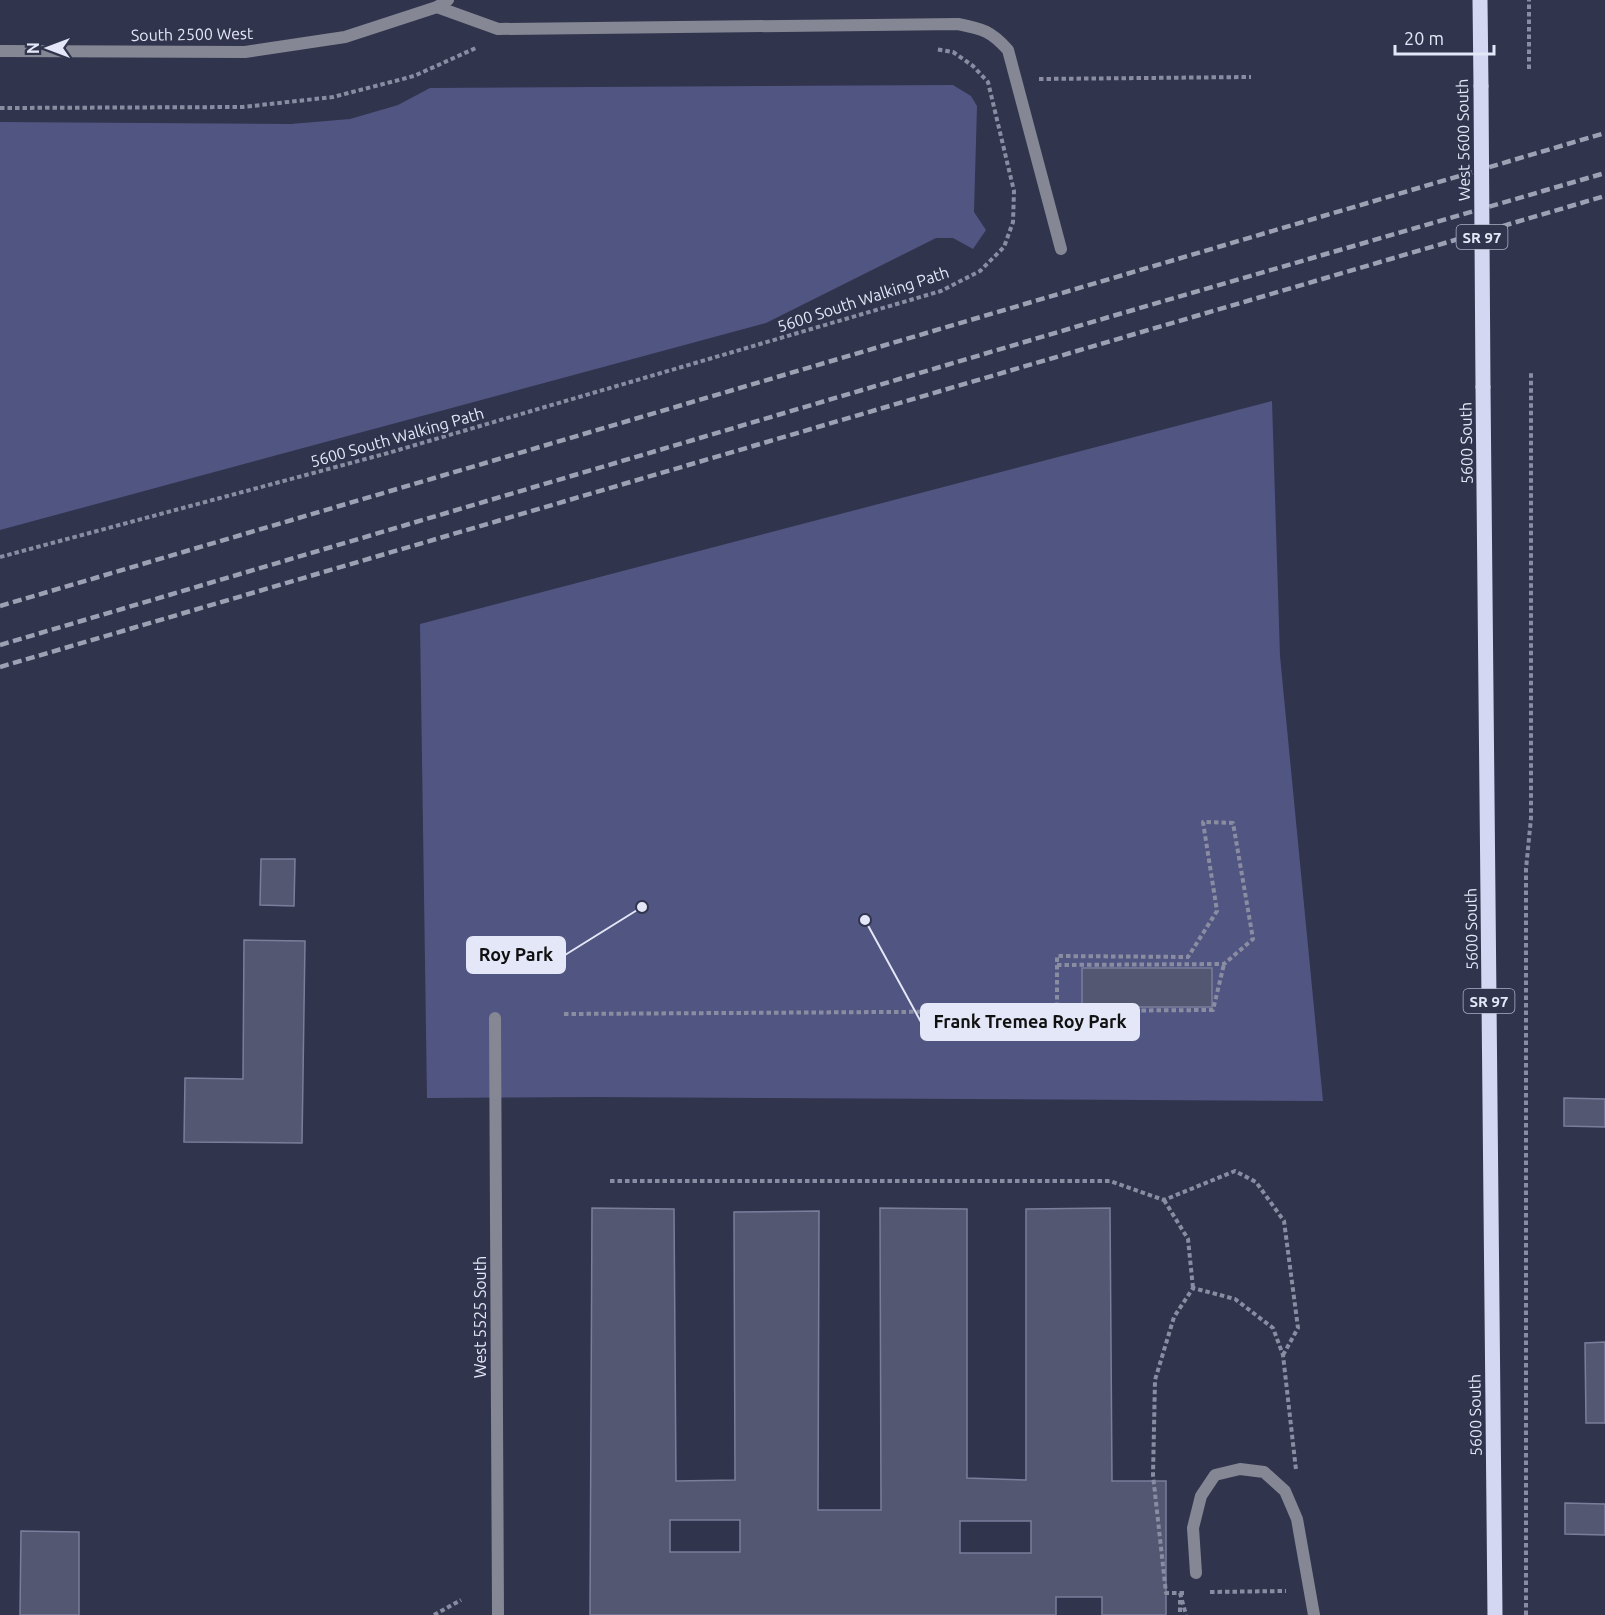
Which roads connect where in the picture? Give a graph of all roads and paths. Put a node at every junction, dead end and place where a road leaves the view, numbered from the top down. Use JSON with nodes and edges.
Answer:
{"nodes":[{"id":1,"x":448,"y":0,"type":"edge"},
{"id":2,"x":1480,"y":0,"type":"edge"},
{"id":3,"x":1529,"y":0,"type":"edge"},
{"id":4,"x":437,"y":7,"type":"junction"},
{"id":5,"x":490,"y":47,"type":"dead end"},
{"id":6,"x":930,"y":49,"type":"dead end"},
{"id":7,"x":0,"y":51,"type":"edge"},
{"id":8,"x":1529,"y":69,"type":"dead end"},
{"id":9,"x":1251,"y":77,"type":"dead end"},
{"id":10,"x":1016,"y":79,"type":"junction"},
{"id":11,"x":0,"y":108,"type":"edge"},
{"id":12,"x":1061,"y":249,"type":"dead end"},
{"id":13,"x":1531,"y":373,"type":"dead end"},
{"id":14,"x":1484,"y":387,"type":"joint"},
{"id":15,"x":0,"y":557,"type":"edge"},
{"id":16,"x":1224,"y":964,"type":"junction"},
{"id":17,"x":1057,"y":965,"type":"junction"},
{"id":18,"x":1057,"y":1011,"type":"junction"},
{"id":19,"x":564,"y":1014,"type":"dead end"},
{"id":20,"x":495,"y":1018,"type":"dead end"},
{"id":21,"x":610,"y":1181,"type":"dead end"},
{"id":22,"x":1164,"y":1200,"type":"junction"},
{"id":23,"x":1193,"y":1288,"type":"junction"},
{"id":24,"x":1283,"y":1355,"type":"junction"},
{"id":25,"x":1298,"y":1477,"type":"dead end"},
{"id":26,"x":1196,"y":1573,"type":"dead end"},
{"id":27,"x":1311,"y":1591,"type":"junction"},
{"id":28,"x":1207,"y":1592,"type":"dead end"},
{"id":29,"x":1180,"y":1593,"type":"junction"},
{"id":30,"x":1188,"y":1593,"type":"dead end"},
{"id":31,"x":461,"y":1600,"type":"dead end"},
{"id":32,"x":434,"y":1615,"type":"edge"},
{"id":33,"x":498,"y":1615,"type":"edge"},
{"id":34,"x":1180,"y":1615,"type":"edge"},
{"id":35,"x":1186,"y":1615,"type":"edge"},
{"id":36,"x":1314,"y":1615,"type":"edge"},
{"id":37,"x":1495,"y":1615,"type":"edge"},
{"id":38,"x":1526,"y":1615,"type":"edge"}],
"edges":[{"from":1,"to":4,"type":"street","name":"South 2500 West"},
{"from":2,"to":14,"type":"main road","name":"West 5600 South","number":"SR 97","bridge":true},
{"from":3,"to":8,"type":"path"},
{"from":4,"to":7,"type":"street","name":"South 2500 West"},
{"from":4,"to":10,"type":"street"},
{"from":5,"to":11,"type":"path"},
{"from":6,"to":15,"type":"path","name":"5600 South Walking Path"},
{"from":9,"to":10,"type":"path"},
{"from":10,"to":12,"type":"street"},
{"from":13,"to":38,"type":"path"},
{"from":14,"to":37,"type":"main road","name":"5600 South","number":"SR 97"},
{"from":16,"to":17,"type":"path"},
{"from":16,"to":17,"type":"path"},
{"from":16,"to":18,"type":"path"},
{"from":17,"to":18,"type":"path"},
{"from":18,"to":19,"type":"path"},
{"from":20,"to":33,"type":"street","name":"West 5525 South"},
{"from":21,"to":22,"type":"path"},
{"from":22,"to":23,"type":"path"},
{"from":22,"to":24,"type":"path"},
{"from":23,"to":24,"type":"path"},
{"from":23,"to":29,"type":"path"},
{"from":24,"to":25,"type":"path"},
{"from":26,"to":27,"type":"street"},
{"from":27,"to":28,"type":"path"},
{"from":27,"to":36,"type":"street"},
{"from":29,"to":30,"type":"path"},
{"from":29,"to":34,"type":"path"},
{"from":29,"to":35,"type":"path"},
{"from":31,"to":32,"type":"path"}]}
